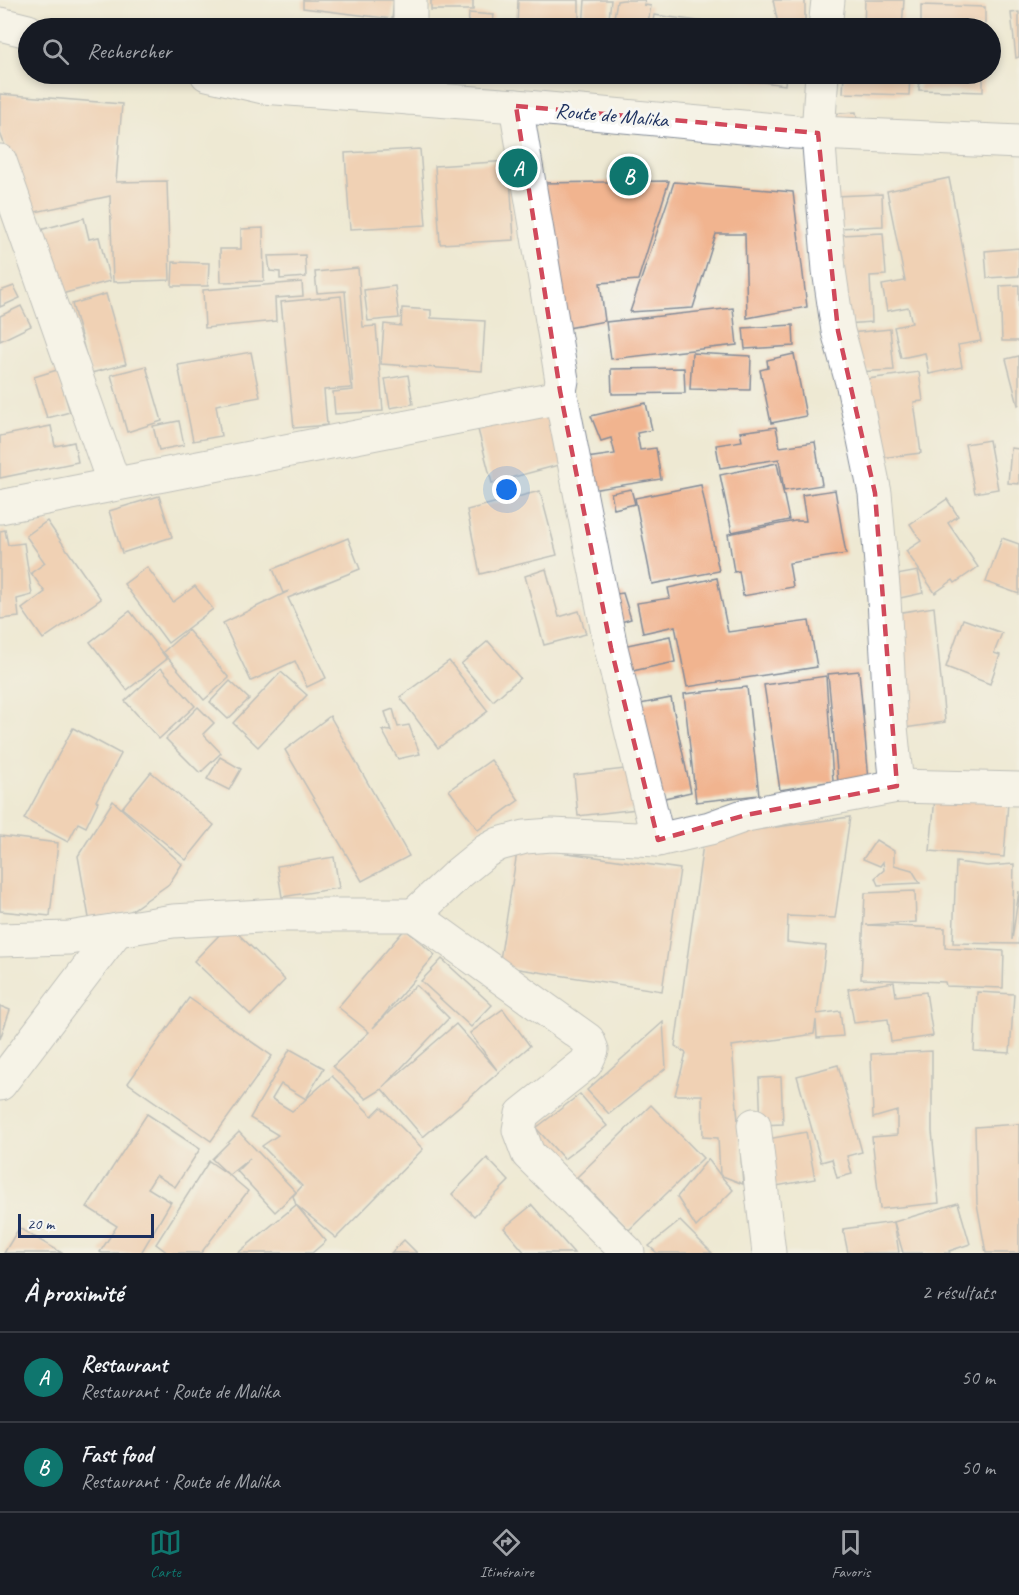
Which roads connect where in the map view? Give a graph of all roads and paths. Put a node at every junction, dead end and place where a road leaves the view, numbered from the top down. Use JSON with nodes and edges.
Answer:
{"nodes":[{"id":1,"x":410,"y":0,"type":"edge"},
{"id":2,"x":828,"y":0,"type":"edge"},
{"id":3,"x":410,"y":18,"type":"edge"},
{"id":4,"x":826,"y":18,"type":"edge"},
{"id":5,"x":0,"y":24,"type":"edge"},
{"id":6,"x":18,"y":28,"type":"edge"},
{"id":7,"x":250,"y":84,"type":"edge"},
{"id":8,"x":821,"y":84,"type":"edge"},
{"id":9,"x":409,"y":86,"type":"edge"},
{"id":10,"x":516,"y":106,"type":"junction"},
{"id":11,"x":818,"y":133,"type":"junction"},
{"id":12,"x":1019,"y":142,"type":"edge"},
{"id":13,"x":0,"y":161,"type":"edge"},
{"id":14,"x":560,"y":391,"type":"junction"},
{"id":15,"x":114,"y":484,"type":"junction"},
{"id":16,"x":0,"y":507,"type":"edge"},
{"id":17,"x":897,"y":786,"type":"junction"},
{"id":18,"x":1019,"y":789,"type":"edge"},
{"id":19,"x":658,"y":840,"type":"junction"},
{"id":20,"x":414,"y":915,"type":"junction"},
{"id":21,"x":117,"y":930,"type":"junction"},
{"id":22,"x":0,"y":940,"type":"edge"},
{"id":23,"x":0,"y":1084,"type":"edge"},
{"id":24,"x":754,"y":1125,"type":"dead end"},
{"id":25,"x":628,"y":1253,"type":"edge"},
{"id":26,"x":769,"y":1253,"type":"edge"}],
"edges":[{"from":1,"to":3,"type":"street"},
{"from":2,"to":4,"type":"street"},
{"from":5,"to":6,"type":"street"},
{"from":7,"to":9,"type":"street","name":"Route de Malika"},
{"from":8,"to":11,"type":"street"},
{"from":9,"to":10,"type":"street","name":"Route de Malika"},
{"from":10,"to":11,"type":"street","name":"Route de Malika"},
{"from":10,"to":14,"type":"street"},
{"from":11,"to":12,"type":"street","name":"Route de Malika"},
{"from":11,"to":17,"type":"street"},
{"from":13,"to":15,"type":"street"},
{"from":14,"to":15,"type":"street"},
{"from":14,"to":19,"type":"street"},
{"from":15,"to":16,"type":"street"},
{"from":17,"to":18,"type":"street"},
{"from":17,"to":19,"type":"street"},
{"from":19,"to":20,"type":"street"},
{"from":20,"to":21,"type":"street"},
{"from":20,"to":25,"type":"street"},
{"from":21,"to":22,"type":"street"},
{"from":21,"to":23,"type":"street"},
{"from":24,"to":26,"type":"street"}]}
